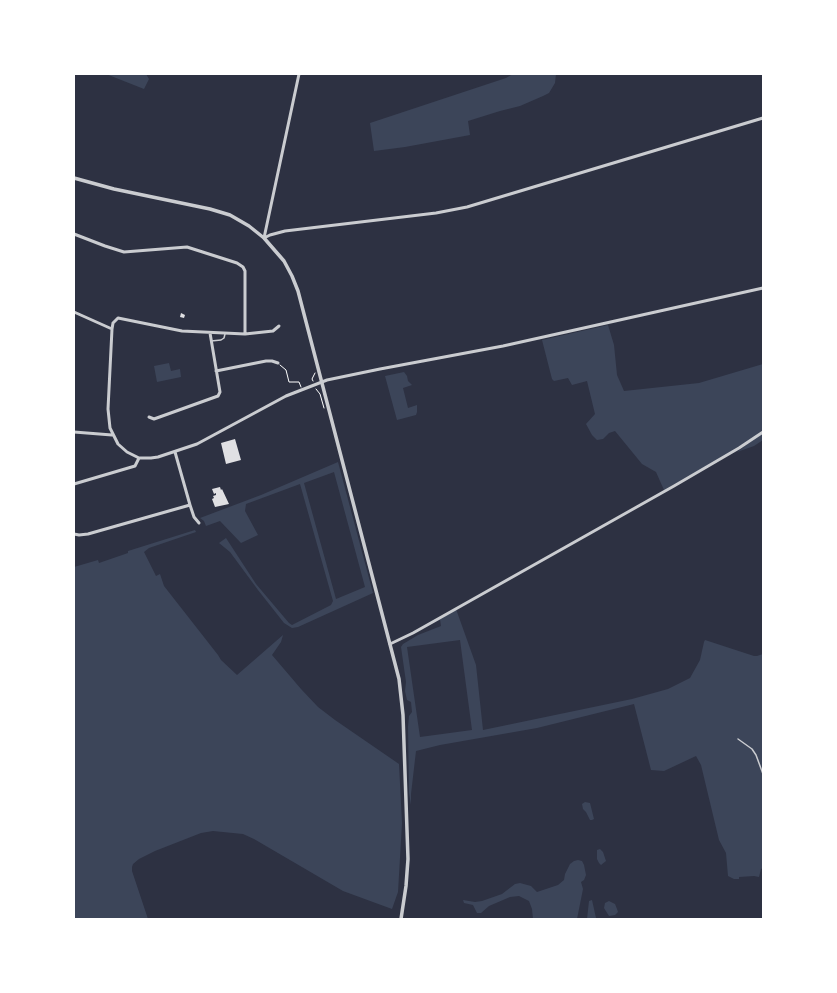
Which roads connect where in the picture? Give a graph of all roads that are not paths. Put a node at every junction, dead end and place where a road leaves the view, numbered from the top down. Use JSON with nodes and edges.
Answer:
{"nodes":[{"id":1,"x":299,"y":74,"type":"edge"},
{"id":2,"x":763,"y":118,"type":"edge"},
{"id":3,"x":74,"y":178,"type":"edge"},
{"id":4,"x":74,"y":234,"type":"edge"},
{"id":5,"x":264,"y":238,"type":"junction"},
{"id":6,"x":763,"y":288,"type":"edge"},
{"id":7,"x":74,"y":312,"type":"edge"},
{"id":8,"x":279,"y":326,"type":"dead end"},
{"id":9,"x":112,"y":329,"type":"junction"},
{"id":10,"x":210,"y":333,"type":"junction"},
{"id":11,"x":225,"y":334,"type":"junction"},
{"id":12,"x":245,"y":334,"type":"junction"},
{"id":13,"x":211,"y":341,"type":"junction"},
{"id":14,"x":278,"y":363,"type":"road end"},
{"id":15,"x":216,"y":371,"type":"junction"},
{"id":16,"x":321,"y":382,"type":"junction"},
{"id":17,"x":149,"y":417,"type":"dead end"},
{"id":18,"x":74,"y":432,"type":"edge"},
{"id":19,"x":763,"y":432,"type":"edge"},
{"id":20,"x":112,"y":435,"type":"junction"},
{"id":21,"x":175,"y":452,"type":"junction"},
{"id":22,"x":140,"y":458,"type":"junction"},
{"id":23,"x":74,"y":484,"type":"edge"},
{"id":24,"x":190,"y":505,"type":"junction"},
{"id":25,"x":199,"y":523,"type":"dead end"},
{"id":26,"x":74,"y":534,"type":"edge"},
{"id":27,"x":390,"y":644,"type":"junction"},
{"id":28,"x":738,"y":739,"type":"dead end"},
{"id":29,"x":763,"y":774,"type":"edge"},
{"id":30,"x":401,"y":919,"type":"edge"}],
"edges":[{"from":1,"to":5,"type":"street"},
{"from":2,"to":5,"type":"street"},
{"from":3,"to":5,"type":"street"},
{"from":4,"to":12,"type":"street"},
{"from":5,"to":16,"type":"street"},
{"from":6,"to":16,"type":"street"},
{"from":7,"to":9,"type":"street"},
{"from":8,"to":12,"type":"street"},
{"from":9,"to":10,"type":"street"},
{"from":9,"to":20,"type":"street"},
{"from":10,"to":11,"type":"street"},
{"from":10,"to":13,"type":"street"},
{"from":11,"to":12,"type":"street"},
{"from":11,"to":13,"type":"lane"},
{"from":13,"to":15,"type":"street"},
{"from":14,"to":15,"type":"street"},
{"from":15,"to":17,"type":"street"},
{"from":16,"to":21,"type":"street"},
{"from":16,"to":27,"type":"street"},
{"from":18,"to":20,"type":"street"},
{"from":19,"to":27,"type":"street"},
{"from":20,"to":22,"type":"street"},
{"from":21,"to":22,"type":"street"},
{"from":21,"to":24,"type":"street"},
{"from":22,"to":23,"type":"street"},
{"from":24,"to":25,"type":"street"},
{"from":24,"to":26,"type":"street"},
{"from":27,"to":30,"type":"street"},
{"from":28,"to":29,"type":"lane"}]}
